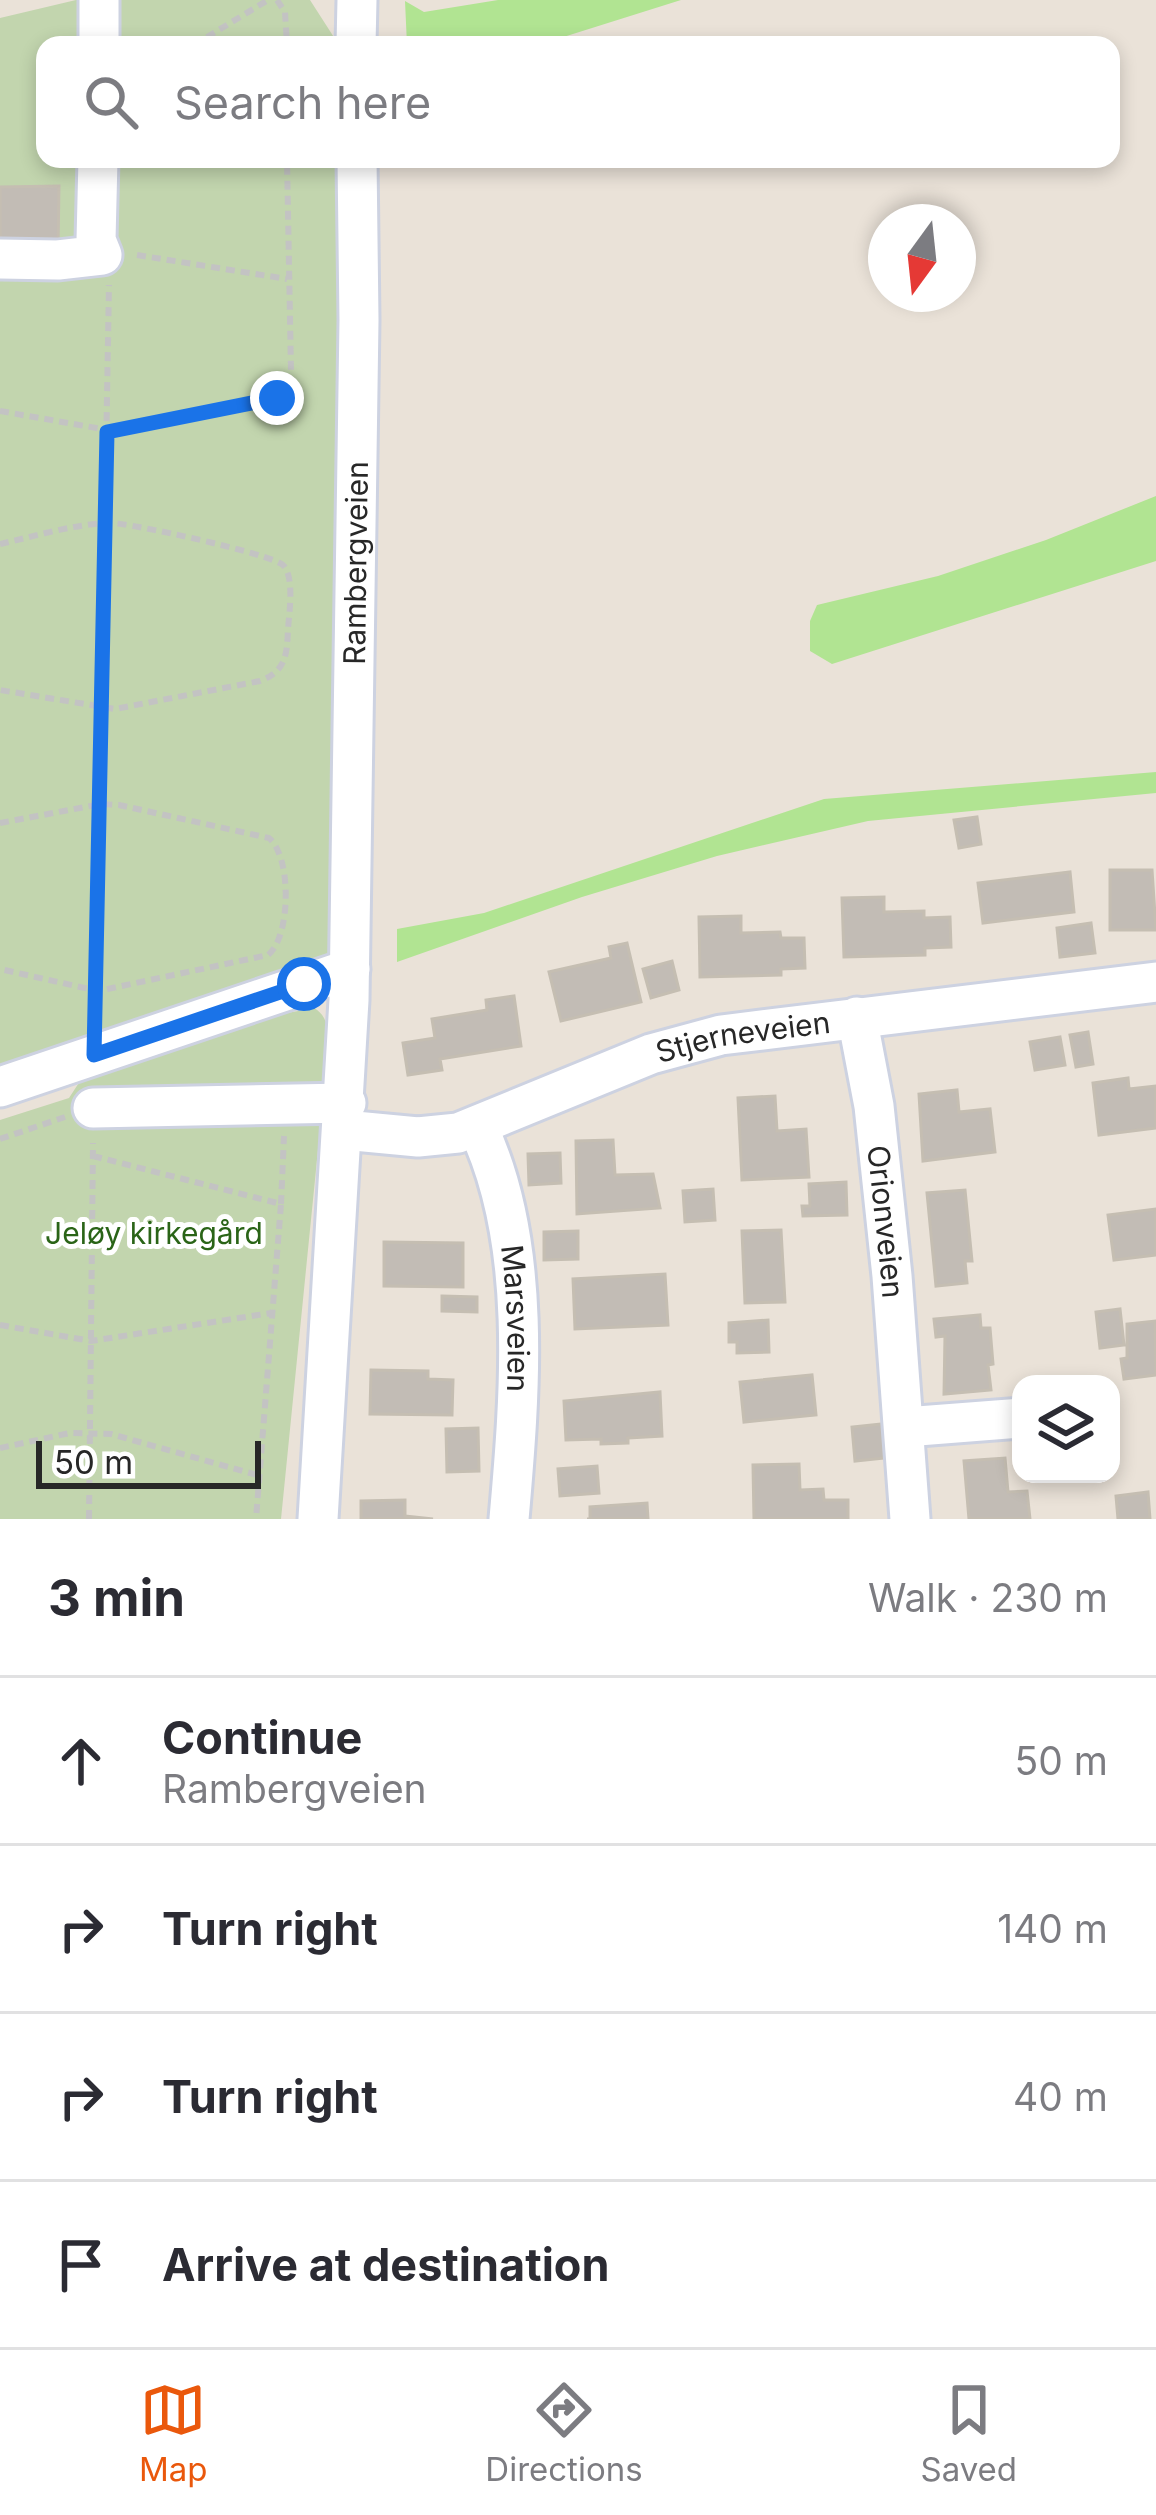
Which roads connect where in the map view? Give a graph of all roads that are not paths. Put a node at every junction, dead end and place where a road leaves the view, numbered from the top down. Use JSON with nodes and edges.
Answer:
{"nodes":[{"id":1,"x":99,"y":0,"type":"edge"},
{"id":2,"x":357,"y":0,"type":"edge"},
{"id":3,"x":99,"y":36,"type":"edge"},
{"id":4,"x":356,"y":36,"type":"edge"},
{"id":5,"x":98,"y":168,"type":"edge"},
{"id":6,"x":357,"y":168,"type":"edge"},
{"id":7,"x":0,"y":259,"type":"edge"},
{"id":8,"x":350,"y":969,"type":"junction"},
{"id":9,"x":1156,"y":982,"type":"edge"},
{"id":10,"x":857,"y":1017,"type":"junction"},
{"id":11,"x":0,"y":1088,"type":"edge"},
{"id":12,"x":93,"y":1108,"type":"road end"},
{"id":13,"x":345,"y":1117,"type":"junction"},
{"id":14,"x":477,"y":1126,"type":"junction"},
{"id":15,"x":1012,"y":1419,"type":"edge"},
{"id":16,"x":905,"y":1427,"type":"junction"},
{"id":17,"x":318,"y":1519,"type":"edge"},
{"id":18,"x":509,"y":1519,"type":"edge"},
{"id":19,"x":910,"y":1519,"type":"edge"}],
"edges":[{"from":1,"to":3,"type":"street"},
{"from":2,"to":4,"type":"street"},
{"from":5,"to":7,"type":"street"},
{"from":6,"to":8,"type":"street","name":"Rambergveien"},
{"from":8,"to":11,"type":"street"},
{"from":8,"to":13,"type":"street","name":"Rambergveien"},
{"from":9,"to":10,"type":"street","name":"Stjerneveien"},
{"from":10,"to":14,"type":"street","name":"Stjerneveien"},
{"from":10,"to":16,"type":"street","name":"Orionveien"},
{"from":12,"to":13,"type":"street","name":"Stjerneveien"},
{"from":13,"to":14,"type":"street","name":"Stjerneveien"},
{"from":13,"to":17,"type":"street","name":"Rambergveien"},
{"from":14,"to":18,"type":"street","name":"Marsveien"},
{"from":15,"to":16,"type":"street"},
{"from":16,"to":19,"type":"street","name":"Orionveien"}]}
